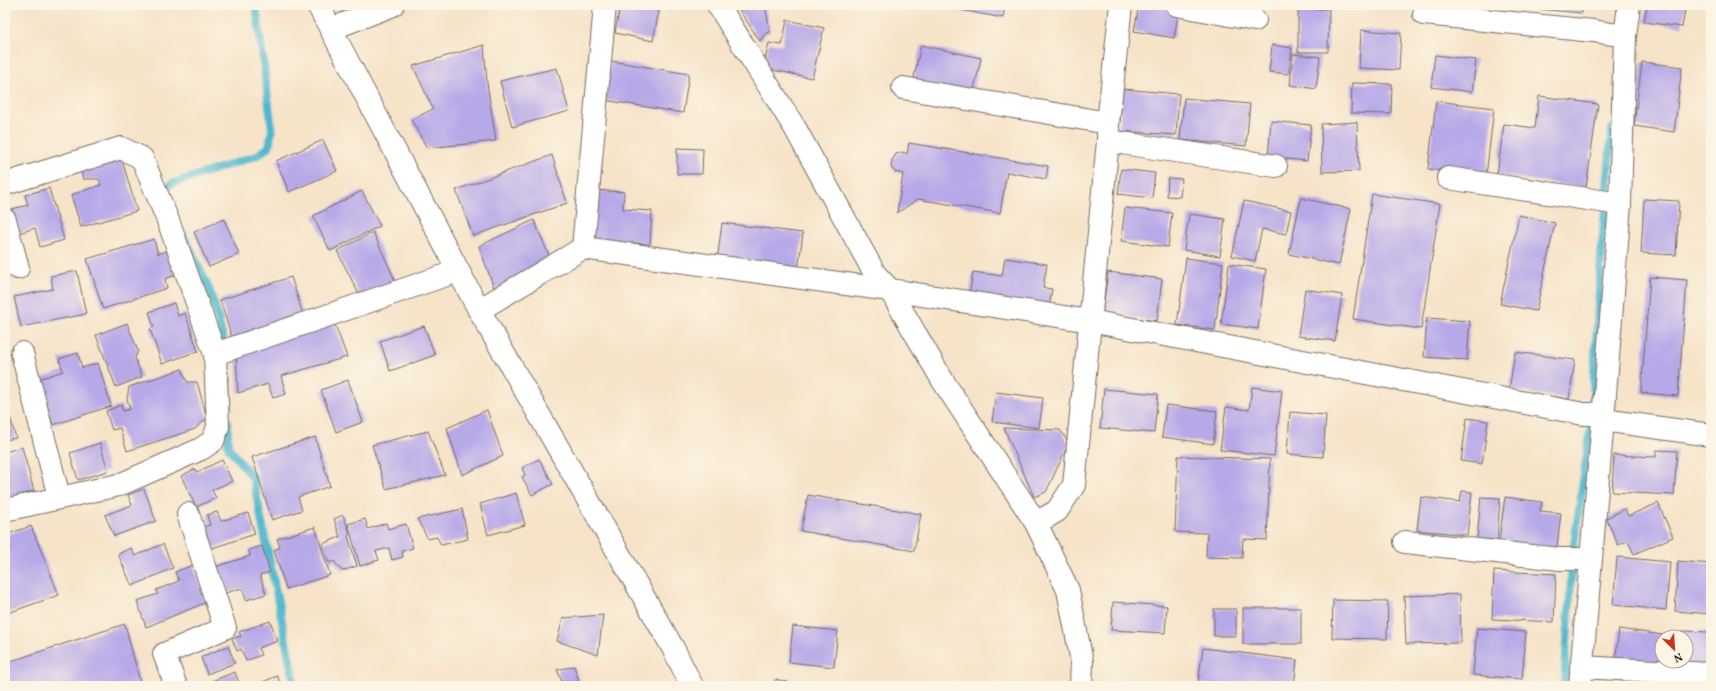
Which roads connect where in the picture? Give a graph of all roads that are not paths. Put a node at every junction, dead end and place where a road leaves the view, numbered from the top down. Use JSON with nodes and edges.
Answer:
{"nodes":[{"id":1,"x":318,"y":5,"type":"edge"},
{"id":2,"x":393,"y":5,"type":"edge"},
{"id":3,"x":605,"y":5,"type":"edge"},
{"id":4,"x":718,"y":5,"type":"edge"},
{"id":5,"x":1122,"y":5,"type":"edge"},
{"id":6,"x":1177,"y":5,"type":"edge"},
{"id":7,"x":1629,"y":5,"type":"edge"},
{"id":8,"x":1424,"y":14,"type":"dead end"},
{"id":9,"x":1255,"y":20,"type":"dead end"},
{"id":10,"x":331,"y":29,"type":"junction"},
{"id":11,"x":1625,"y":36,"type":"junction"},
{"id":12,"x":903,"y":88,"type":"dead end"},
{"id":13,"x":1108,"y":132,"type":"junction"},
{"id":14,"x":1276,"y":166,"type":"dead end"},
{"id":15,"x":1448,"y":178,"type":"dead end"},
{"id":16,"x":5,"y":184,"type":"edge"},
{"id":17,"x":1619,"y":204,"type":"junction"},
{"id":18,"x":5,"y":220,"type":"edge"},
{"id":19,"x":583,"y":248,"type":"junction"},
{"id":20,"x":18,"y":268,"type":"dead end"},
{"id":21,"x":458,"y":271,"type":"junction"},
{"id":22,"x":890,"y":290,"type":"junction"},
{"id":23,"x":479,"y":310,"type":"junction"},
{"id":24,"x":1090,"y":321,"type":"junction"},
{"id":25,"x":222,"y":352,"type":"junction"},
{"id":26,"x":22,"y":353,"type":"dead end"},
{"id":27,"x":1597,"y":416,"type":"junction"},
{"id":28,"x":1711,"y":435,"type":"edge"},
{"id":29,"x":59,"y":497,"type":"junction"},
{"id":30,"x":5,"y":510,"type":"edge"},
{"id":31,"x":188,"y":514,"type":"dead end"},
{"id":32,"x":1036,"y":523,"type":"junction"},
{"id":33,"x":1404,"y":542,"type":"dead end"},
{"id":34,"x":1577,"y":559,"type":"junction"},
{"id":35,"x":1711,"y":674,"type":"edge"},
{"id":36,"x":1580,"y":677,"type":"edge"},
{"id":37,"x":176,"y":686,"type":"edge"},
{"id":38,"x":692,"y":686,"type":"edge"},
{"id":39,"x":1081,"y":686,"type":"edge"}],
"edges":[{"from":1,"to":10,"type":"street"},
{"from":2,"to":10,"type":"street"},
{"from":3,"to":19,"type":"street"},
{"from":4,"to":22,"type":"street"},
{"from":5,"to":13,"type":"street"},
{"from":6,"to":9,"type":"street"},
{"from":7,"to":11,"type":"street"},
{"from":8,"to":11,"type":"street"},
{"from":10,"to":21,"type":"street"},
{"from":11,"to":17,"type":"street"},
{"from":12,"to":13,"type":"street"},
{"from":13,"to":14,"type":"street"},
{"from":13,"to":24,"type":"street"},
{"from":15,"to":17,"type":"street"},
{"from":16,"to":25,"type":"street"},
{"from":17,"to":27,"type":"street"},
{"from":18,"to":20,"type":"street"},
{"from":19,"to":22,"type":"street"},
{"from":19,"to":23,"type":"street"},
{"from":21,"to":23,"type":"street"},
{"from":21,"to":25,"type":"street"},
{"from":22,"to":24,"type":"street"},
{"from":22,"to":32,"type":"street"},
{"from":23,"to":38,"type":"street"},
{"from":24,"to":27,"type":"street"},
{"from":24,"to":32,"type":"street"},
{"from":25,"to":29,"type":"street"},
{"from":26,"to":29,"type":"street"},
{"from":27,"to":28,"type":"street"},
{"from":27,"to":34,"type":"street"},
{"from":29,"to":30,"type":"street"},
{"from":31,"to":37,"type":"street"},
{"from":32,"to":39,"type":"street"},
{"from":33,"to":34,"type":"street"},
{"from":34,"to":36,"type":"street"},
{"from":35,"to":36,"type":"street"}]}
